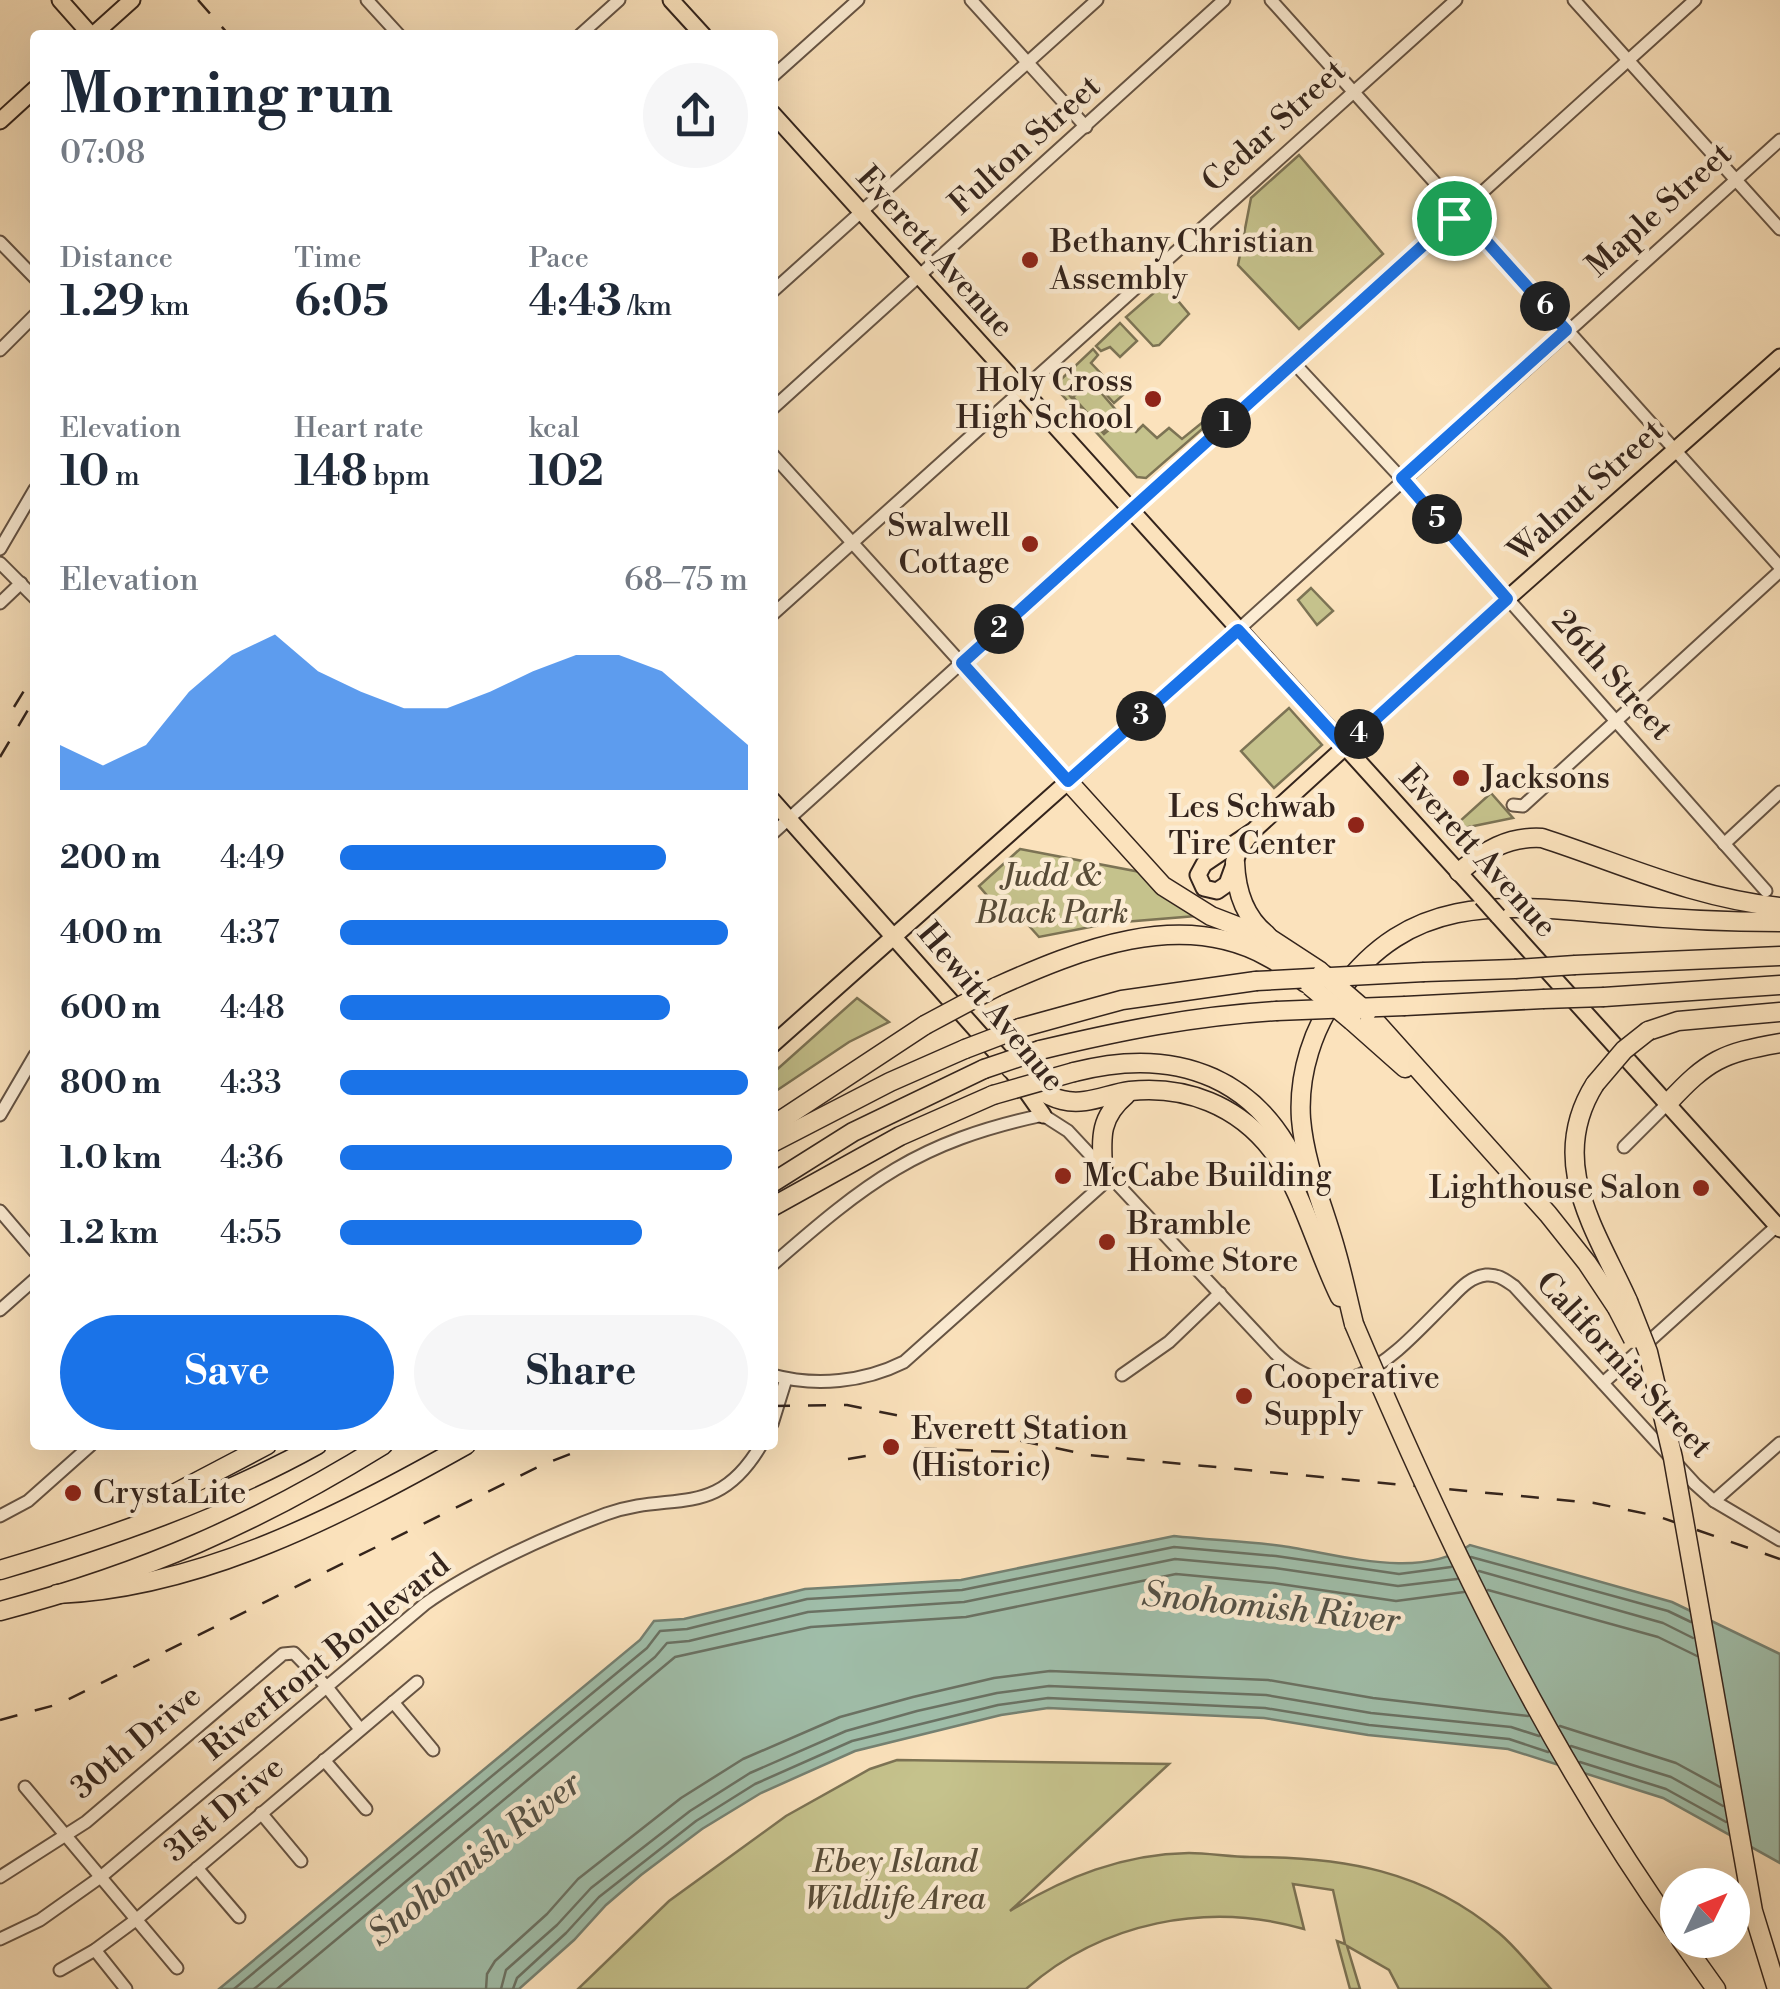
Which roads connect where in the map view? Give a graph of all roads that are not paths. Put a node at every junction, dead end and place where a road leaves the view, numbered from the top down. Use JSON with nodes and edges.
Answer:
{"nodes":[{"id":1,"x":60,"y":0,"type":"edge"},
{"id":2,"x":132,"y":0,"type":"edge"},
{"id":3,"x":619,"y":0,"type":"edge"},
{"id":4,"x":671,"y":0,"type":"edge"},
{"id":5,"x":858,"y":0,"type":"edge"},
{"id":6,"x":971,"y":0,"type":"edge"},
{"id":7,"x":1097,"y":0,"type":"edge"},
{"id":8,"x":1224,"y":0,"type":"edge"},
{"id":9,"x":1270,"y":0,"type":"edge"},
{"id":10,"x":1456,"y":0,"type":"edge"},
{"id":11,"x":1574,"y":0,"type":"edge"},
{"id":12,"x":1695,"y":0,"type":"edge"},
{"id":13,"x":371,"y":1,"type":"edge"},
{"id":14,"x":87,"y":30,"type":"edge"},
{"id":15,"x":98,"y":30,"type":"edge"},
{"id":16,"x":395,"y":30,"type":"edge"},
{"id":17,"x":586,"y":30,"type":"edge"},
{"id":18,"x":698,"y":30,"type":"edge"},
{"id":19,"x":1628,"y":60,"type":"junction"},
{"id":20,"x":1028,"y":62,"type":"junction"},
{"id":21,"x":778,"y":72,"type":"edge"},
{"id":22,"x":1353,"y":92,"type":"junction"},
{"id":23,"x":30,"y":94,"type":"edge"},
{"id":24,"x":778,"y":120,"type":"edge"},
{"id":25,"x":0,"y":121,"type":"edge"},
{"id":26,"x":1086,"y":127,"type":"junction"},
{"id":27,"x":1780,"y":140,"type":"edge"},
{"id":28,"x":1736,"y":180,"type":"junction"},
{"id":29,"x":862,"y":212,"type":"junction"},
{"id":30,"x":1460,"y":212,"type":"junction"},
{"id":31,"x":1780,"y":229,"type":"edge"},
{"id":32,"x":0,"y":242,"type":"edge"},
{"id":33,"x":30,"y":273,"type":"edge"},
{"id":34,"x":920,"y":277,"type":"junction"},
{"id":35,"x":778,"y":287,"type":"edge"},
{"id":36,"x":30,"y":320,"type":"edge"},
{"id":37,"x":1566,"y":330,"type":"junction"},
{"id":38,"x":0,"y":350,"type":"edge"},
{"id":39,"x":1780,"y":357,"type":"edge"},
{"id":40,"x":1294,"y":363,"type":"junction"},
{"id":41,"x":1022,"y":390,"type":"junction"},
{"id":42,"x":778,"y":404,"type":"edge"},
{"id":43,"x":1674,"y":449,"type":"junction"},
{"id":44,"x":778,"y":461,"type":"edge"},
{"id":45,"x":1402,"y":478,"type":"junction"},
{"id":46,"x":30,"y":498,"type":"edge"},
{"id":47,"x":1129,"y":509,"type":"junction"},
{"id":48,"x":853,"y":543,"type":"junction"},
{"id":49,"x":0,"y":549,"type":"edge"},
{"id":50,"x":0,"y":562,"type":"edge"},
{"id":51,"x":1780,"y":569,"type":"edge"},
{"id":52,"x":21,"y":583,"type":"junction"},
{"id":53,"x":30,"y":593,"type":"edge"},
{"id":54,"x":1507,"y":599,"type":"junction"},
{"id":55,"x":0,"y":603,"type":"edge"},
{"id":56,"x":778,"y":611,"type":"edge"},
{"id":57,"x":1238,"y":630,"type":"junction"},
{"id":58,"x":962,"y":663,"type":"junction"},
{"id":59,"x":1616,"y":720,"type":"junction"},
{"id":60,"x":1345,"y":747,"type":"junction"},
{"id":61,"x":1068,"y":781,"type":"junction"},
{"id":62,"x":1780,"y":792,"type":"edge"},
{"id":63,"x":1513,"y":804,"type":"dead end"},
{"id":64,"x":778,"y":806,"type":"edge"},
{"id":65,"x":790,"y":819,"type":"junction"},
{"id":66,"x":778,"y":829,"type":"edge"},
{"id":67,"x":1254,"y":831,"type":"junction"},
{"id":68,"x":1724,"y":844,"type":"junction"},
{"id":69,"x":1235,"y":862,"type":"junction"},
{"id":70,"x":1459,"y":872,"type":"junction"},
{"id":71,"x":1766,"y":890,"type":"dead end"},
{"id":72,"x":1780,"y":907,"type":"edge"},
{"id":73,"x":1780,"y":922,"type":"edge"},
{"id":74,"x":894,"y":936,"type":"junction"},
{"id":75,"x":1271,"y":938,"type":"junction"},
{"id":76,"x":1780,"y":956,"type":"edge"},
{"id":77,"x":1315,"y":979,"type":"junction"},
{"id":78,"x":1780,"y":984,"type":"edge"},
{"id":79,"x":1780,"y":1012,"type":"edge"},
{"id":80,"x":778,"y":1040,"type":"edge"},
{"id":81,"x":1780,"y":1043,"type":"edge"},
{"id":82,"x":30,"y":1064,"type":"edge"},
{"id":83,"x":1010,"y":1068,"type":"junction"},
{"id":84,"x":1130,"y":1091,"type":"junction"},
{"id":85,"x":1668,"y":1103,"type":"junction"},
{"id":86,"x":0,"y":1115,"type":"edge"},
{"id":87,"x":1043,"y":1115,"type":"junction"},
{"id":88,"x":778,"y":1122,"type":"edge"},
{"id":89,"x":778,"y":1141,"type":"edge"},
{"id":90,"x":1624,"y":1147,"type":"dead end"},
{"id":91,"x":1107,"y":1172,"type":"junction"},
{"id":92,"x":778,"y":1179,"type":"edge"},
{"id":93,"x":778,"y":1204,"type":"edge"},
{"id":94,"x":0,"y":1211,"type":"edge"},
{"id":95,"x":1779,"y":1226,"type":"edge"},
{"id":96,"x":30,"y":1246,"type":"edge"},
{"id":97,"x":778,"y":1260,"type":"edge"},
{"id":98,"x":30,"y":1283,"type":"edge"},
{"id":99,"x":1220,"y":1294,"type":"junction"},
{"id":100,"x":1622,"y":1305,"type":"junction"},
{"id":101,"x":0,"y":1310,"type":"edge"},
{"id":102,"x":1354,"y":1324,"type":"junction"},
{"id":103,"x":1299,"y":1373,"type":"joint"},
{"id":104,"x":1122,"y":1374,"type":"dead end"},
{"id":105,"x":778,"y":1377,"type":"edge"},
{"id":106,"x":786,"y":1379,"type":"junction"},
{"id":107,"x":1603,"y":1384,"type":"junction"},
{"id":108,"x":778,"y":1405,"type":"edge"},
{"id":109,"x":1780,"y":1443,"type":"edge"},
{"id":110,"x":85,"y":1450,"type":"edge"},
{"id":111,"x":257,"y":1450,"type":"edge"},
{"id":112,"x":308,"y":1450,"type":"edge"},
{"id":113,"x":376,"y":1450,"type":"edge"},
{"id":114,"x":456,"y":1450,"type":"edge"},
{"id":115,"x":757,"y":1450,"type":"edge"},
{"id":116,"x":1714,"y":1501,"type":"junction"},
{"id":117,"x":0,"y":1516,"type":"edge"},
{"id":118,"x":122,"y":1530,"type":"junction"},
{"id":119,"x":1780,"y":1540,"type":"edge"},
{"id":120,"x":0,"y":1570,"type":"edge"},
{"id":121,"x":57,"y":1594,"type":"junction"},
{"id":122,"x":0,"y":1611,"type":"edge"},
{"id":123,"x":416,"y":1682,"type":"dead end"},
{"id":124,"x":326,"y":1686,"type":"junction"},
{"id":125,"x":394,"y":1702,"type":"junction"},
{"id":126,"x":360,"y":1729,"type":"junction"},
{"id":127,"x":433,"y":1750,"type":"dead end"},
{"id":128,"x":324,"y":1760,"type":"junction"},
{"id":129,"x":25,"y":1787,"type":"dead end"},
{"id":130,"x":366,"y":1810,"type":"dead end"},
{"id":131,"x":261,"y":1813,"type":"junction"},
{"id":132,"x":66,"y":1836,"type":"junction"},
{"id":133,"x":302,"y":1862,"type":"dead end"},
{"id":134,"x":198,"y":1868,"type":"junction"},
{"id":135,"x":102,"y":1876,"type":"junction"},
{"id":136,"x":0,"y":1877,"type":"edge"},
{"id":137,"x":1660,"y":1908,"type":"edge"},
{"id":138,"x":239,"y":1917,"type":"dead end"},
{"id":139,"x":137,"y":1919,"type":"junction"},
{"id":140,"x":0,"y":1939,"type":"edge"},
{"id":141,"x":95,"y":1950,"type":"junction"},
{"id":142,"x":1694,"y":1958,"type":"edge"},
{"id":143,"x":177,"y":1968,"type":"dead end"},
{"id":144,"x":60,"y":1970,"type":"dead end"},
{"id":145,"x":126,"y":1989,"type":"edge"},
{"id":146,"x":1716,"y":1989,"type":"edge"},
{"id":147,"x":1777,"y":1989,"type":"edge"}],
"edges":[{"from":1,"to":14,"type":"main road"},
{"from":2,"to":15,"type":"main road"},
{"from":3,"to":17,"type":"street"},
{"from":4,"to":18,"type":"main road"},
{"from":5,"to":21,"type":"street"},
{"from":6,"to":20,"type":"street"},
{"from":7,"to":20,"type":"street"},
{"from":8,"to":26,"type":"street","name":"Fulton Street"},
{"from":9,"to":22,"type":"street"},
{"from":10,"to":22,"type":"street","name":"Cedar Street"},
{"from":11,"to":19,"type":"street"},
{"from":12,"to":19,"type":"street"},
{"from":13,"to":16,"type":"street"},
{"from":19,"to":28,"type":"street"},
{"from":19,"to":30,"type":"street"},
{"from":20,"to":26,"type":"street"},
{"from":20,"to":29,"type":"street"},
{"from":22,"to":30,"type":"street"},
{"from":22,"to":41,"type":"street","name":"Cedar Street"},
{"from":23,"to":25,"type":"main road"},
{"from":24,"to":29,"type":"main road","name":"Everett Avenue"},
{"from":26,"to":34,"type":"street","name":"Fulton Street"},
{"from":27,"to":28,"type":"street","name":"Maple Street"},
{"from":28,"to":31,"type":"street"},
{"from":28,"to":37,"type":"street","name":"Maple Street"},
{"from":29,"to":34,"type":"main road","name":"Everett Avenue"},
{"from":29,"to":35,"type":"street"},
{"from":30,"to":37,"type":"street"},
{"from":30,"to":40,"type":"street"},
{"from":32,"to":33,"type":"street"},
{"from":34,"to":41,"type":"main road","name":"Everett Avenue"},
{"from":34,"to":42,"type":"street","name":"Fulton Street"},
{"from":36,"to":38,"type":"street"},
{"from":37,"to":43,"type":"street"},
{"from":37,"to":45,"type":"street","name":"Maple Street"},
{"from":39,"to":43,"type":"main road","name":"Walnut Street"},
{"from":40,"to":45,"type":"street","name":"26th Street"},
{"from":40,"to":47,"type":"street"},
{"from":41,"to":47,"type":"main road","name":"Everett Avenue"},
{"from":41,"to":48,"type":"street","name":"Cedar Street"},
{"from":43,"to":51,"type":"street"},
{"from":43,"to":54,"type":"main road","name":"Walnut Street"},
{"from":44,"to":48,"type":"street"},
{"from":45,"to":54,"type":"street","name":"26th Street"},
{"from":45,"to":57,"type":"street","name":"Maple Street"},
{"from":46,"to":49,"type":"street"},
{"from":47,"to":57,"type":"main road","name":"Everett Avenue"},
{"from":47,"to":58,"type":"street"},
{"from":48,"to":56,"type":"street","name":"Cedar Street"},
{"from":48,"to":58,"type":"street"},
{"from":50,"to":52,"type":"street"},
{"from":51,"to":59,"type":"street"},
{"from":52,"to":53,"type":"street"},
{"from":52,"to":55,"type":"street"},
{"from":54,"to":59,"type":"street","name":"26th Street"},
{"from":54,"to":60,"type":"main road","name":"Walnut Street"},
{"from":57,"to":60,"type":"main road","name":"Everett Avenue"},
{"from":57,"to":61,"type":"main road","name":"Maple Street"},
{"from":58,"to":61,"type":"street"},
{"from":58,"to":65,"type":"street"},
{"from":59,"to":63,"type":"street"},
{"from":59,"to":68,"type":"street","name":"26th Street"},
{"from":60,"to":67,"type":"main road","name":"Walnut Street"},
{"from":60,"to":70,"type":"main road","name":"Everett Avenue"},
{"from":61,"to":74,"type":"main road","name":"Maple Street"},
{"from":61,"to":75,"type":"highway"},
{"from":62,"to":68,"type":"street"},
{"from":64,"to":65,"type":"main road","name":"Hewitt Avenue"},
{"from":65,"to":66,"type":"street"},
{"from":65,"to":74,"type":"main road","name":"Hewitt Avenue"},
{"from":67,"to":69,"type":"main road","name":"Walnut Street"},
{"from":67,"to":69,"type":"main road","name":"Walnut Street"},
{"from":68,"to":71,"type":"street","name":"26th Street"},
{"from":69,"to":75,"type":"highway"},
{"from":70,"to":72,"type":"highway"},
{"from":70,"to":85,"type":"main road","name":"Everett Avenue","bridge":true},
{"from":73,"to":102,"type":"highway"},
{"from":74,"to":80,"type":"main road","name":"Maple Street"},
{"from":74,"to":83,"type":"main road","name":"Hewitt Avenue"},
{"from":75,"to":77,"type":"highway"},
{"from":76,"to":89,"type":"highway","bridge":true},
{"from":77,"to":88,"type":"highway","bridge":true},
{"from":77,"to":100,"type":"highway","bridge":true},
{"from":78,"to":92,"type":"highway","bridge":true},
{"from":79,"to":100,"type":"highway","bridge":true},
{"from":81,"to":85,"type":"highway"},
{"from":82,"to":86,"type":"street"},
{"from":83,"to":84,"type":"highway"},
{"from":83,"to":87,"type":"main road","name":"Hewitt Avenue"},
{"from":84,"to":91,"type":"highway"},
{"from":84,"to":102,"type":"highway"},
{"from":85,"to":90,"type":"street"},
{"from":85,"to":95,"type":"main road","name":"Everett Avenue"},
{"from":87,"to":91,"type":"street","name":"Hewitt Avenue"},
{"from":87,"to":97,"type":"street"},
{"from":91,"to":99,"type":"street","name":"Hewitt Avenue"},
{"from":91,"to":106,"type":"street"},
{"from":93,"to":102,"type":"highway","bridge":true},
{"from":94,"to":96,"type":"street"},
{"from":95,"to":107,"type":"street"},
{"from":98,"to":101,"type":"street"},
{"from":99,"to":103,"type":"street","name":"Hewitt Avenue"},
{"from":99,"to":104,"type":"street"},
{"from":100,"to":147,"type":"highway","bridge":true},
{"from":102,"to":137,"type":"highway","bridge":true},
{"from":103,"to":107,"type":"street","name":"California Street"},
{"from":105,"to":106,"type":"street"},
{"from":106,"to":108,"type":"street"},
{"from":107,"to":116,"type":"street","name":"California Street"},
{"from":109,"to":116,"type":"street"},
{"from":110,"to":117,"type":"street"},
{"from":111,"to":118,"type":"highway"},
{"from":112,"to":118,"type":"highway"},
{"from":113,"to":121,"type":"highway"},
{"from":114,"to":121,"type":"highway"},
{"from":115,"to":124,"type":"street","name":"Riverfront Boulevard"},
{"from":116,"to":119,"type":"street","name":"California Street"},
{"from":118,"to":120,"type":"highway"},
{"from":121,"to":122,"type":"highway"},
{"from":123,"to":125,"type":"street","name":"31st Drive"},
{"from":124,"to":126,"type":"street"},
{"from":124,"to":132,"type":"street","name":"30th Drive"},
{"from":124,"to":135,"type":"street","name":"Riverfront Boulevard"},
{"from":125,"to":126,"type":"street","name":"31st Drive"},
{"from":125,"to":127,"type":"street"},
{"from":126,"to":128,"type":"street","name":"31st Drive"},
{"from":128,"to":130,"type":"street"},
{"from":128,"to":131,"type":"street","name":"31st Drive"},
{"from":129,"to":132,"type":"street"},
{"from":131,"to":133,"type":"street"},
{"from":131,"to":134,"type":"street","name":"31st Drive"},
{"from":132,"to":135,"type":"street"},
{"from":132,"to":136,"type":"street","name":"30th Drive"},
{"from":134,"to":138,"type":"street"},
{"from":134,"to":139,"type":"street","name":"31st Drive"},
{"from":135,"to":139,"type":"street"},
{"from":135,"to":140,"type":"street","name":"Riverfront Boulevard"},
{"from":139,"to":141,"type":"street","name":"31st Drive"},
{"from":139,"to":143,"type":"street"},
{"from":141,"to":144,"type":"street","name":"31st Drive"},
{"from":141,"to":145,"type":"street"},
{"from":142,"to":146,"type":"highway"}]}
